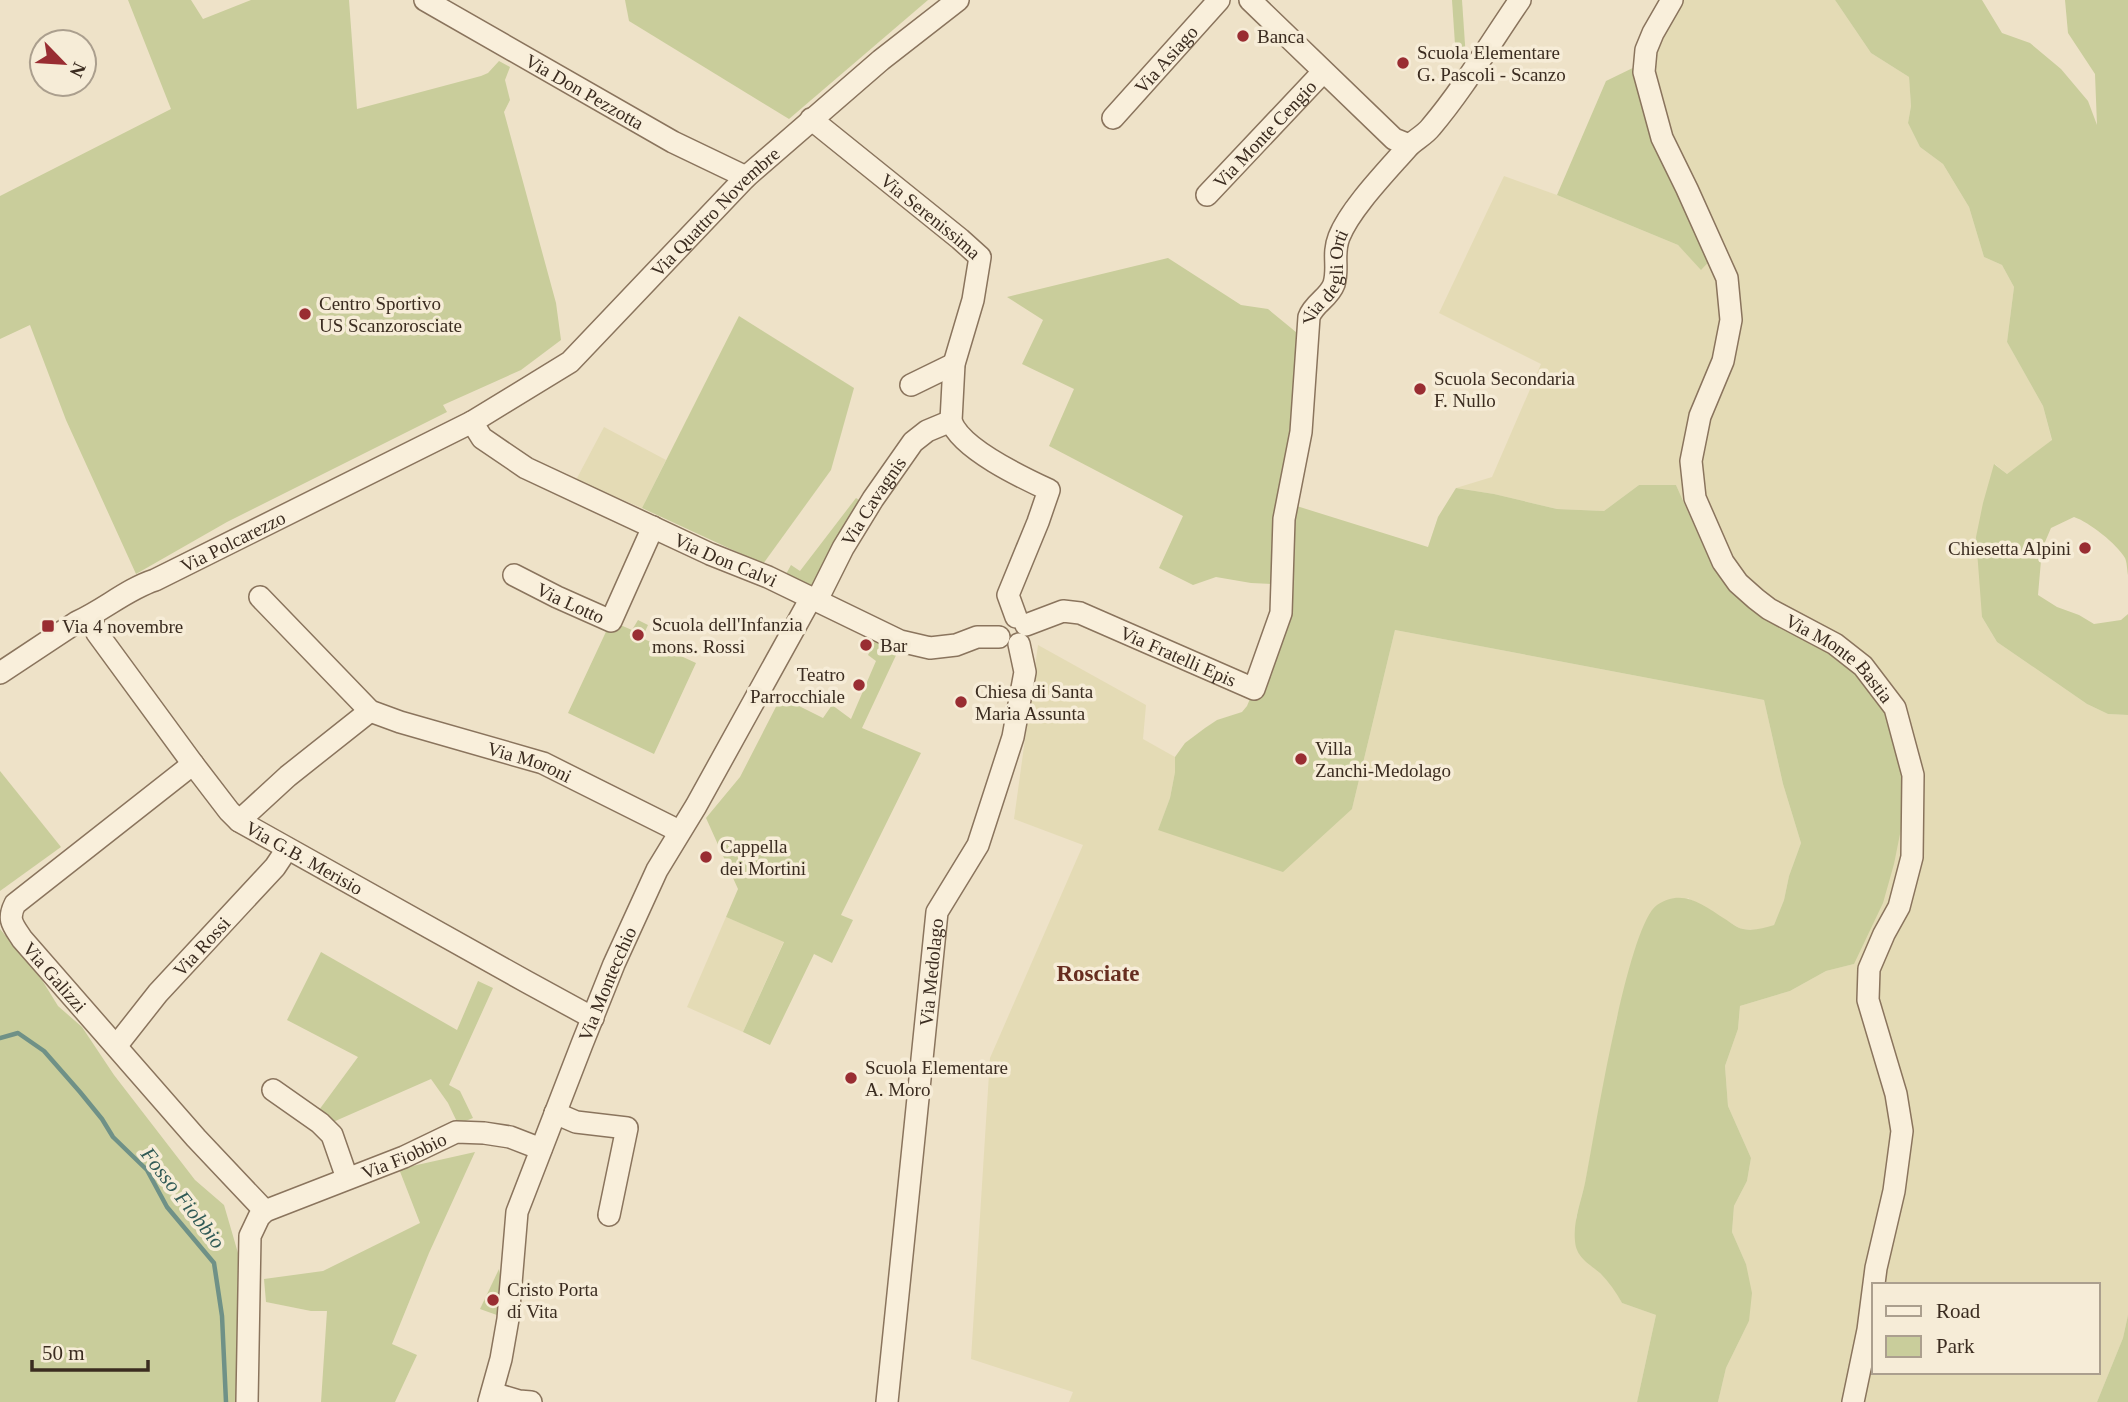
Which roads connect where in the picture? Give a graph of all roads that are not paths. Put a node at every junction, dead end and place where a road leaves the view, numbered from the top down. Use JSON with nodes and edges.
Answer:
{"nodes":[{"id":1,"x":425,"y":0,"type":"edge"},
{"id":2,"x":958,"y":0,"type":"edge"},
{"id":3,"x":1219,"y":0,"type":"edge"},
{"id":4,"x":1250,"y":0,"type":"edge"},
{"id":5,"x":1520,"y":0,"type":"edge"},
{"id":6,"x":1672,"y":0,"type":"edge"},
{"id":7,"x":1323,"y":72,"type":"junction"},
{"id":8,"x":1113,"y":118,"type":"dead end"},
{"id":9,"x":811,"y":120,"type":"junction"},
{"id":10,"x":1409,"y":145,"type":"junction"},
{"id":11,"x":746,"y":177,"type":"junction"},
{"id":12,"x":1207,"y":195,"type":"dead end"},
{"id":13,"x":954,"y":365,"type":"junction"},
{"id":14,"x":911,"y":385,"type":"dead end"},
{"id":15,"x":951,"y":421,"type":"junction"},
{"id":16,"x":472,"y":422,"type":"junction"},
{"id":17,"x":653,"y":527,"type":"junction"},
{"id":18,"x":514,"y":575,"type":"dead end"},
{"id":19,"x":260,"y":597,"type":"dead end"},
{"id":20,"x":814,"y":599,"type":"junction"},
{"id":21,"x":1281,"y":613,"type":"joint"},
{"id":22,"x":90,"y":616,"type":"junction"},
{"id":23,"x":1015,"y":631,"type":"junction"},
{"id":24,"x":0,"y":673,"type":"edge"},
{"id":25,"x":370,"y":711,"type":"junction"},
{"id":26,"x":193,"y":764,"type":"junction"},
{"id":27,"x":239,"y":821,"type":"junction"},
{"id":28,"x":679,"y":831,"type":"junction"},
{"id":29,"x":287,"y":849,"type":"junction"},
{"id":30,"x":593,"y":1018,"type":"junction"},
{"id":31,"x":117,"y":1045,"type":"junction"},
{"id":32,"x":273,"y":1090,"type":"dead end"},
{"id":33,"x":555,"y":1113,"type":"junction"},
{"id":34,"x":541,"y":1150,"type":"junction"},
{"id":35,"x":347,"y":1178,"type":"junction"},
{"id":36,"x":265,"y":1211,"type":"junction"},
{"id":37,"x":609,"y":1215,"type":"dead end"},
{"id":38,"x":1874,"y":1283,"type":"edge"},
{"id":39,"x":1872,"y":1299,"type":"edge"},
{"id":40,"x":490,"y":1397,"type":"edge"},
{"id":41,"x":247,"y":1402,"type":"edge"},
{"id":42,"x":531,"y":1402,"type":"edge"},
{"id":43,"x":887,"y":1402,"type":"edge"},
{"id":44,"x":1853,"y":1402,"type":"edge"}],
"edges":[{"from":1,"to":11,"type":"street","name":"Via Don Pezzotta"},
{"from":2,"to":9,"type":"street","name":"Via Quattro Novembre"},
{"from":3,"to":8,"type":"street","name":"Via Asiago"},
{"from":4,"to":7,"type":"street"},
{"from":5,"to":10,"type":"street","name":"Via degli Orti"},
{"from":6,"to":38,"type":"street","name":"Via Monte Bastia"},
{"from":7,"to":10,"type":"street"},
{"from":7,"to":12,"type":"street","name":"Via Monte Cengio"},
{"from":9,"to":11,"type":"street","name":"Via Quattro Novembre"},
{"from":9,"to":13,"type":"street","name":"Via Serenissima"},
{"from":10,"to":21,"type":"street","name":"Via degli Orti"},
{"from":11,"to":16,"type":"street","name":"Via Quattro Novembre"},
{"from":13,"to":14,"type":"street"},
{"from":13,"to":15,"type":"street","name":"Via Serenissima"},
{"from":15,"to":20,"type":"street","name":"Via Cavagnis"},
{"from":15,"to":23,"type":"street"},
{"from":16,"to":17,"type":"street","name":"Via Don Calvi"},
{"from":16,"to":22,"type":"street","name":"Via Polcarezzo"},
{"from":17,"to":18,"type":"street","name":"Via Lotto"},
{"from":17,"to":20,"type":"street","name":"Via Don Calvi"},
{"from":19,"to":25,"type":"street","name":"Via Moroni"},
{"from":20,"to":23,"type":"street","name":"Via Don Calvi"},
{"from":20,"to":28,"type":"street","name":"Via Montecchio"},
{"from":21,"to":23,"type":"street","name":"Via Fratelli Epis"},
{"from":22,"to":24,"type":"street","name":"Via Polcarezzo"},
{"from":22,"to":26,"type":"street","name":"Via G.B. Merisio"},
{"from":23,"to":43,"type":"street","name":"Via Medolago"},
{"from":25,"to":27,"type":"street"},
{"from":25,"to":28,"type":"street","name":"Via Moroni"},
{"from":26,"to":27,"type":"street","name":"Via G.B. Merisio"},
{"from":26,"to":31,"type":"street","name":"Via Galizzi"},
{"from":27,"to":29,"type":"street","name":"Via G.B. Merisio"},
{"from":28,"to":30,"type":"street","name":"Via Montecchio"},
{"from":29,"to":30,"type":"street","name":"Via G.B. Merisio"},
{"from":29,"to":31,"type":"street","name":"Via Rossi"},
{"from":30,"to":33,"type":"street","name":"Via Montecchio"},
{"from":31,"to":36,"type":"street","name":"Via Galizzi"},
{"from":32,"to":35,"type":"street","name":"Via Fiobbio"},
{"from":33,"to":34,"type":"street","name":"Via Montecchio"},
{"from":33,"to":37,"type":"street"},
{"from":34,"to":35,"type":"street","name":"Via Fiobbio"},
{"from":34,"to":40,"type":"street","name":"Via Montecchio"},
{"from":35,"to":36,"type":"street","name":"Via Fiobbio"},
{"from":36,"to":41,"type":"street"},
{"from":39,"to":44,"type":"street","name":"Via Monte Bastia"},
{"from":40,"to":42,"type":"street"}]}
